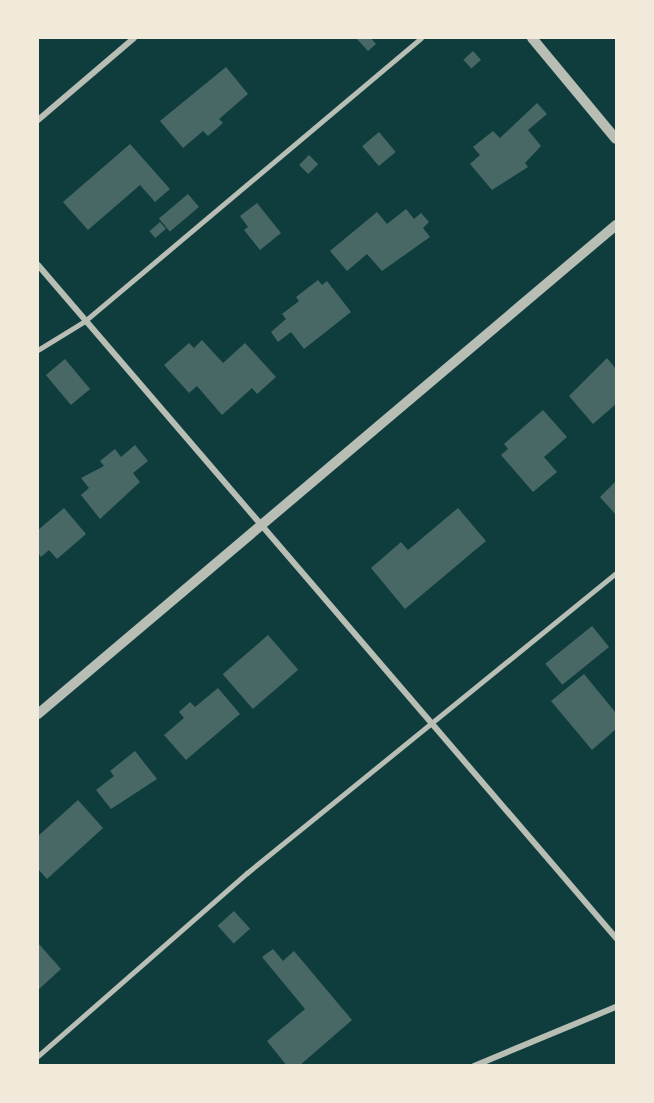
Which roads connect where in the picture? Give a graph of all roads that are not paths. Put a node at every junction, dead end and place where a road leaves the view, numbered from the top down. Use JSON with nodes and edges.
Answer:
{"nodes":[{"id":1,"x":134,"y":38,"type":"edge"},
{"id":2,"x":421,"y":38,"type":"edge"},
{"id":3,"x":532,"y":38,"type":"edge"},
{"id":4,"x":38,"y":120,"type":"edge"},
{"id":5,"x":616,"y":139,"type":"edge"},
{"id":6,"x":616,"y":225,"type":"edge"},
{"id":7,"x":38,"y":265,"type":"edge"},
{"id":8,"x":85,"y":321,"type":"junction"},
{"id":9,"x":38,"y":350,"type":"edge"},
{"id":10,"x":258,"y":526,"type":"junction"},
{"id":11,"x":616,"y":573,"type":"edge"},
{"id":12,"x":38,"y":714,"type":"edge"},
{"id":13,"x":429,"y":723,"type":"junction"},
{"id":14,"x":616,"y":938,"type":"edge"},
{"id":15,"x":616,"y":1007,"type":"edge"},
{"id":16,"x":38,"y":1056,"type":"edge"},
{"id":17,"x":474,"y":1065,"type":"edge"}],
"edges":[{"from":1,"to":4,"type":"street"},
{"from":2,"to":8,"type":"lane"},
{"from":3,"to":5,"type":"street"},
{"from":6,"to":10,"type":"street"},
{"from":7,"to":8,"type":"street"},
{"from":8,"to":9,"type":"lane"},
{"from":8,"to":10,"type":"street"},
{"from":10,"to":12,"type":"street"},
{"from":10,"to":13,"type":"street"},
{"from":11,"to":13,"type":"lane"},
{"from":13,"to":14,"type":"street"},
{"from":13,"to":16,"type":"lane"},
{"from":15,"to":17,"type":"street"}]}
